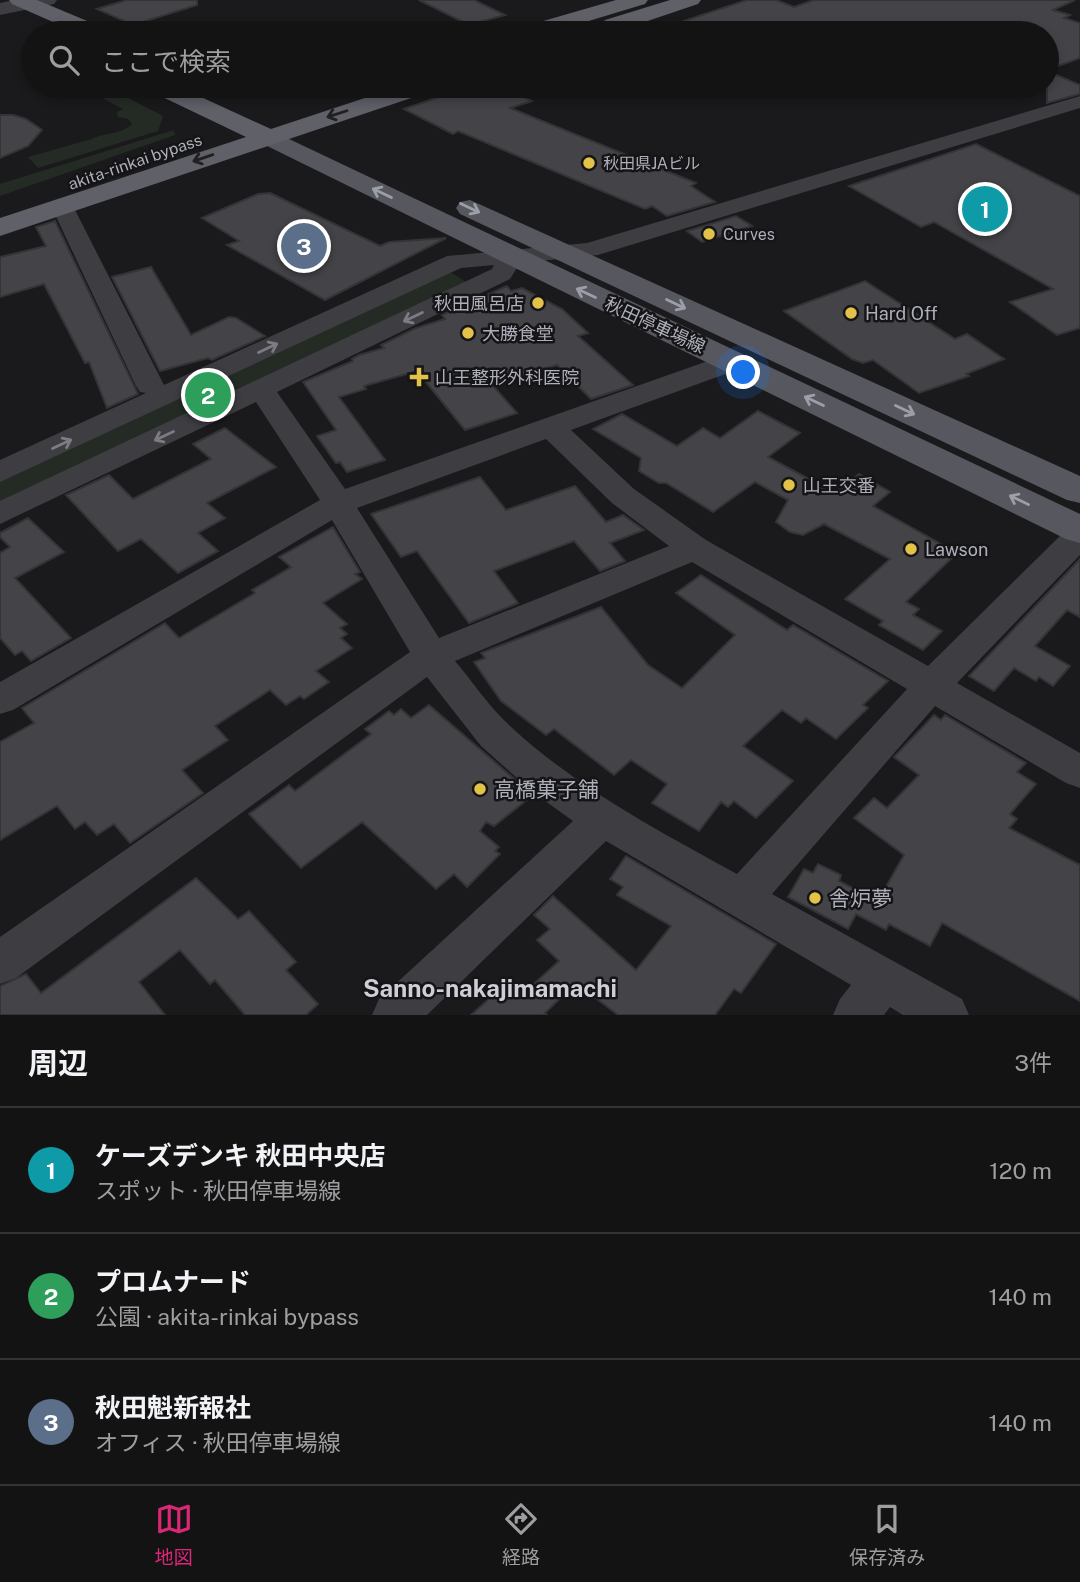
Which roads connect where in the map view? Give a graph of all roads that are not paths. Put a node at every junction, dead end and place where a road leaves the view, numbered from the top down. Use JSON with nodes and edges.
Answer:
{"nodes":[{"id":1,"x":638,"y":0,"type":"edge"},
{"id":2,"x":691,"y":0,"type":"edge"},
{"id":3,"x":32,"y":1,"type":"edge"},
{"id":4,"x":0,"y":9,"type":"edge"},
{"id":5,"x":24,"y":21,"type":"edge"},
{"id":6,"x":72,"y":21,"type":"edge"},
{"id":7,"x":567,"y":21,"type":"edge"},
{"id":8,"x":624,"y":21,"type":"edge"},
{"id":9,"x":191,"y":98,"type":"edge"},
{"id":10,"x":226,"y":98,"type":"edge"},
{"id":11,"x":332,"y":98,"type":"edge"},
{"id":12,"x":377,"y":98,"type":"edge"},
{"id":13,"x":1080,"y":102,"type":"edge"},
{"id":14,"x":268,"y":126,"type":"junction"},
{"id":15,"x":62,"y":206,"type":"junction"},
{"id":16,"x":0,"y":209,"type":"edge"},
{"id":17,"x":0,"y":228,"type":"edge"},
{"id":18,"x":567,"y":253,"type":"junction"},
{"id":19,"x":511,"y":257,"type":"junction"},
{"id":20,"x":733,"y":362,"type":"junction"},
{"id":21,"x":150,"y":386,"type":"dead end"},
{"id":22,"x":262,"y":390,"type":"junction"},
{"id":23,"x":552,"y":428,"type":"junction"},
{"id":24,"x":4,"y":465,"type":"edge"},
{"id":25,"x":1080,"y":491,"type":"edge"},
{"id":26,"x":338,"y":503,"type":"junction"},
{"id":27,"x":0,"y":514,"type":"edge"},
{"id":28,"x":1080,"y":532,"type":"edge"},
{"id":29,"x":695,"y":548,"type":"junction"},
{"id":30,"x":431,"y":656,"type":"junction"},
{"id":31,"x":932,"y":685,"type":"junction"},
{"id":32,"x":0,"y":700,"type":"edge"},
{"id":33,"x":1080,"y":772,"type":"edge"},
{"id":34,"x":602,"y":819,"type":"junction"},
{"id":35,"x":743,"y":897,"type":"junction"},
{"id":36,"x":0,"y":963,"type":"edge"},
{"id":37,"x":884,"y":979,"type":"junction"},
{"id":38,"x":395,"y":1015,"type":"edge"},
{"id":39,"x":856,"y":1015,"type":"edge"},
{"id":40,"x":946,"y":1015,"type":"edge"}],
"edges":[{"from":1,"to":7,"type":"highway"},
{"from":2,"to":8,"type":"highway"},
{"from":3,"to":4,"type":"street"},
{"from":3,"to":6,"type":"highway"},
{"from":4,"to":5,"type":"highway"},
{"from":9,"to":14,"type":"highway"},
{"from":10,"to":14,"type":"highway"},
{"from":11,"to":14,"type":"highway"},
{"from":12,"to":14,"type":"highway","one_way":true},
{"from":13,"to":18,"type":"street"},
{"from":14,"to":15,"type":"highway","name":"akita-rinkai bypass","one_way":true},
{"from":14,"to":16,"type":"highway","name":"akita-rinkai bypass"},
{"from":14,"to":18,"type":"main road","name":"秋田停車場線","one_way":true},
{"from":19,"to":14,"type":"main road","name":"秋田停車場線","one_way":true},
{"from":15,"to":17,"type":"highway","name":"akita-rinkai bypass"},
{"from":15,"to":21,"type":"street"},
{"from":18,"to":19,"type":"street"},
{"from":18,"to":25,"type":"main road","name":"秋田停車場線","one_way":true},
{"from":20,"to":19,"type":"main road","name":"秋田停車場線","one_way":true},
{"from":19,"to":22,"type":"street","one_way":true},
{"from":24,"to":19,"type":"street","one_way":true},
{"from":20,"to":23,"type":"street"},
{"from":28,"to":20,"type":"main road","name":"秋田停車場線","one_way":true},
{"from":22,"to":26,"type":"street"},
{"from":22,"to":27,"type":"street","one_way":true},
{"from":23,"to":26,"type":"street"},
{"from":23,"to":29,"type":"street"},
{"from":26,"to":30,"type":"street"},
{"from":26,"to":32,"type":"street"},
{"from":28,"to":31,"type":"street"},
{"from":29,"to":30,"type":"street"},
{"from":29,"to":31,"type":"street"},
{"from":30,"to":34,"type":"street"},
{"from":30,"to":36,"type":"street"},
{"from":31,"to":33,"type":"street"},
{"from":31,"to":35,"type":"street"},
{"from":34,"to":35,"type":"street"},
{"from":34,"to":38,"type":"street"},
{"from":35,"to":37,"type":"street"},
{"from":37,"to":39,"type":"street"},
{"from":37,"to":40,"type":"street"}]}
